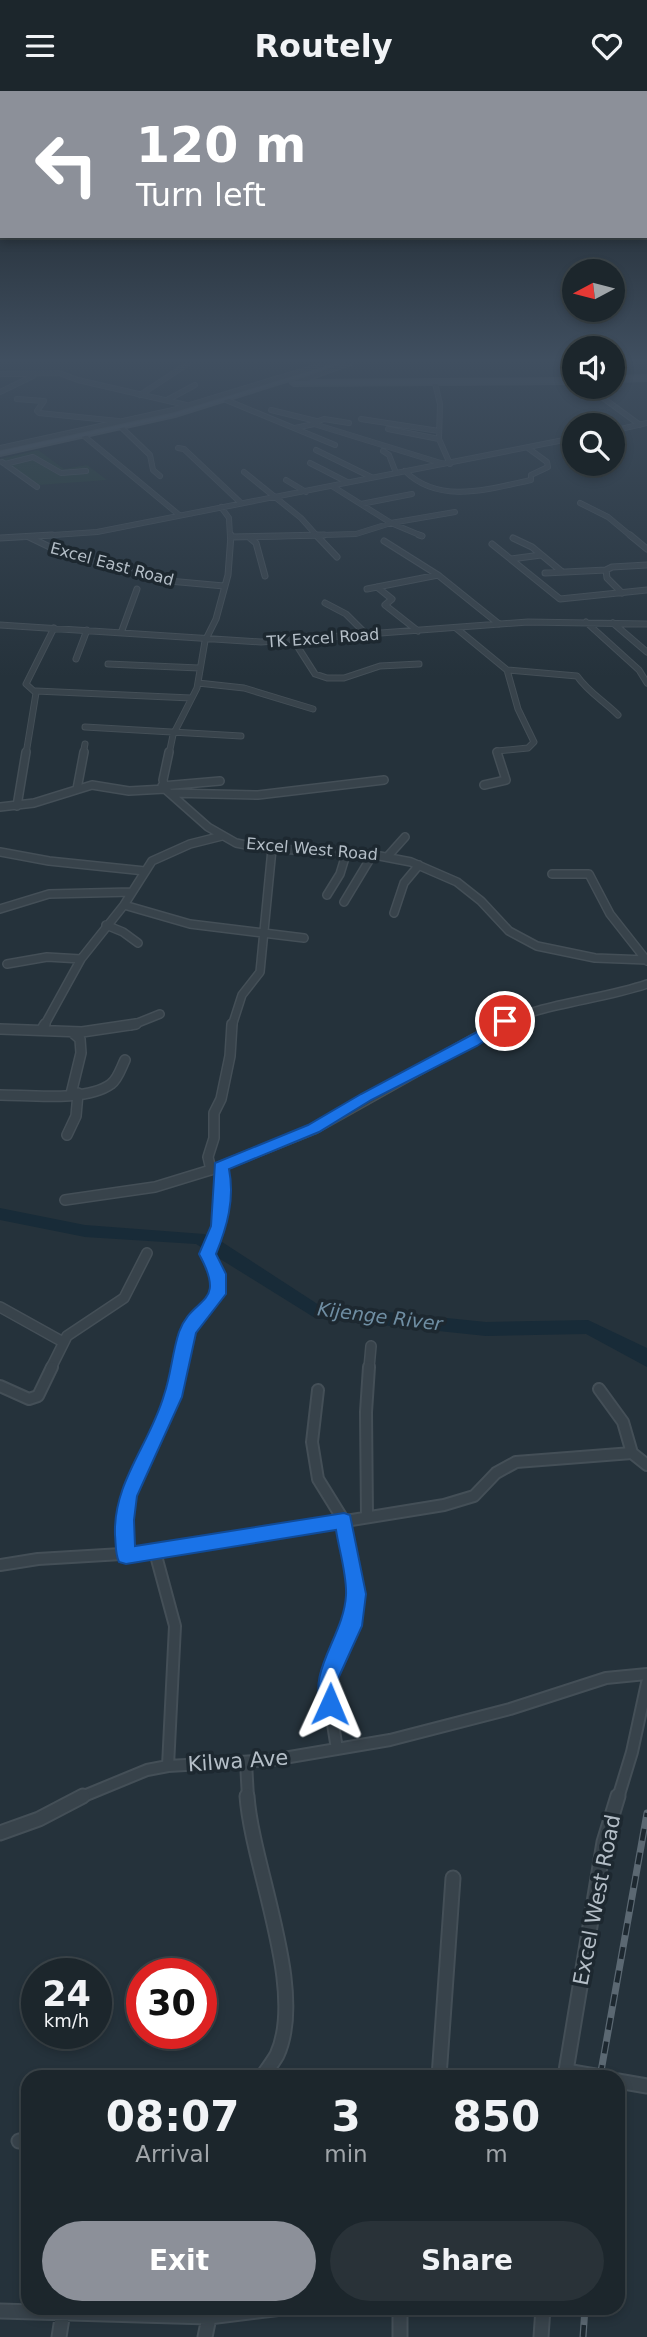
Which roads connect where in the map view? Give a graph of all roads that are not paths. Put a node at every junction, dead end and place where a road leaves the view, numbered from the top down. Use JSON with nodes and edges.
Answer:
{"nodes":[{"id":1,"x":9,"y":468,"type":"edge"},
{"id":2,"x":52,"y":468,"type":"edge"},
{"id":3,"x":122,"y":468,"type":"edge"},
{"id":4,"x":153,"y":468,"type":"edge"},
{"id":5,"x":204,"y":468,"type":"edge"},
{"id":6,"x":319,"y":468,"type":"edge"},
{"id":7,"x":352,"y":468,"type":"edge"},
{"id":8,"x":394,"y":468,"type":"edge"},
{"id":9,"x":424,"y":468,"type":"edge"},
{"id":10,"x":546,"y":468,"type":"edge"},
{"id":11,"x":86,"y":471,"type":"dead end"},
{"id":12,"x":404,"y":471,"type":"junction"},
{"id":13,"x":244,"y":473,"type":"dead end"},
{"id":14,"x":396,"y":473,"type":"junction"},
{"id":15,"x":160,"y":476,"type":"dead end"},
{"id":16,"x":371,"y":477,"type":"junction"},
{"id":17,"x":286,"y":480,"type":"dead end"},
{"id":18,"x":347,"y":482,"type":"junction"},
{"id":19,"x":332,"y":486,"type":"junction"},
{"id":20,"x":37,"y":487,"type":"dead end"},
{"id":21,"x":306,"y":492,"type":"junction"},
{"id":22,"x":412,"y":494,"type":"dead end"},
{"id":23,"x":278,"y":498,"type":"junction"},
{"id":24,"x":241,"y":503,"type":"junction"},
{"id":25,"x":580,"y":503,"type":"dead end"},
{"id":26,"x":361,"y":504,"type":"junction"},
{"id":27,"x":221,"y":507,"type":"junction"},
{"id":28,"x":455,"y":512,"type":"dead end"},
{"id":29,"x":178,"y":514,"type":"junction"},
{"id":30,"x":391,"y":523,"type":"junction"},
{"id":31,"x":422,"y":535,"type":"dead end"},
{"id":32,"x":319,"y":536,"type":"junction"},
{"id":33,"x":29,"y":537,"type":"junction"},
{"id":34,"x":231,"y":537,"type":"junction"},
{"id":35,"x":0,"y":538,"type":"edge"},
{"id":36,"x":250,"y":538,"type":"junction"},
{"id":37,"x":513,"y":538,"type":"dead end"},
{"id":38,"x":384,"y":541,"type":"dead end"},
{"id":39,"x":492,"y":544,"type":"dead end"},
{"id":40,"x":647,"y":549,"type":"edge"},
{"id":41,"x":541,"y":555,"type":"junction"},
{"id":42,"x":337,"y":557,"type":"dead end"},
{"id":43,"x":511,"y":559,"type":"junction"},
{"id":44,"x":647,"y":565,"type":"edge"},
{"id":45,"x":606,"y":570,"type":"junction"},
{"id":46,"x":561,"y":571,"type":"junction"},
{"id":47,"x":545,"y":573,"type":"dead end"},
{"id":48,"x":438,"y":575,"type":"junction"},
{"id":49,"x":265,"y":576,"type":"dead end"},
{"id":50,"x":224,"y":586,"type":"junction"},
{"id":51,"x":377,"y":587,"type":"junction"},
{"id":52,"x":137,"y":589,"type":"dead end"},
{"id":53,"x":367,"y":589,"type":"dead end"},
{"id":54,"x":647,"y":590,"type":"edge"},
{"id":55,"x":622,"y":593,"type":"junction"},
{"id":56,"x":325,"y":603,"type":"dead end"},
{"id":57,"x":586,"y":622,"type":"junction"},
{"id":58,"x":613,"y":623,"type":"junction"},
{"id":59,"x":499,"y":624,"type":"junction"},
{"id":60,"x":647,"y":624,"type":"edge"},
{"id":61,"x":0,"y":625,"type":"edge"},
{"id":62,"x":54,"y":628,"type":"junction"},
{"id":63,"x":456,"y":628,"type":"junction"},
{"id":64,"x":87,"y":630,"type":"junction"},
{"id":65,"x":418,"y":631,"type":"junction"},
{"id":66,"x":121,"y":633,"type":"junction"},
{"id":67,"x":367,"y":635,"type":"junction"},
{"id":68,"x":205,"y":641,"type":"junction"},
{"id":69,"x":294,"y":641,"type":"junction"},
{"id":70,"x":647,"y":652,"type":"edge"},
{"id":71,"x":76,"y":659,"type":"dead end"},
{"id":72,"x":108,"y":664,"type":"dead end"},
{"id":73,"x":419,"y":664,"type":"dead end"},
{"id":74,"x":199,"y":668,"type":"junction"},
{"id":75,"x":506,"y":670,"type":"junction"},
{"id":76,"x":198,"y":683,"type":"junction"},
{"id":77,"x":647,"y":683,"type":"edge"},
{"id":78,"x":36,"y":691,"type":"junction"},
{"id":79,"x":191,"y":698,"type":"junction"},
{"id":80,"x":313,"y":709,"type":"dead end"},
{"id":81,"x":618,"y":715,"type":"dead end"},
{"id":82,"x":85,"y":727,"type":"dead end"},
{"id":83,"x":174,"y":730,"type":"junction"},
{"id":84,"x":241,"y":736,"type":"dead end"},
{"id":85,"x":86,"y":744,"type":"dead end"},
{"id":86,"x":384,"y":781,"type":"dead end"},
{"id":87,"x":220,"y":782,"type":"dead end"},
{"id":88,"x":484,"y":785,"type":"dead end"},
{"id":89,"x":77,"y":789,"type":"junction"},
{"id":90,"x":165,"y":789,"type":"junction"},
{"id":91,"x":18,"y":806,"type":"junction"},
{"id":92,"x":0,"y":807,"type":"edge"},
{"id":93,"x":222,"y":836,"type":"junction"},
{"id":94,"x":404,"y":837,"type":"dead end"},
{"id":95,"x":272,"y":849,"type":"junction"},
{"id":96,"x":347,"y":851,"type":"junction"},
{"id":97,"x":0,"y":852,"type":"edge"},
{"id":98,"x":373,"y":854,"type":"junction"},
{"id":99,"x":388,"y":856,"type":"junction"},
{"id":100,"x":419,"y":865,"type":"junction"},
{"id":101,"x":145,"y":871,"type":"junction"},
{"id":102,"x":552,"y":874,"type":"dead end"},
{"id":103,"x":132,"y":892,"type":"junction"},
{"id":104,"x":327,"y":895,"type":"dead end"},
{"id":105,"x":344,"y":902,"type":"dead end"},
{"id":106,"x":124,"y":905,"type":"junction"},
{"id":107,"x":0,"y":909,"type":"edge"},
{"id":108,"x":394,"y":913,"type":"dead end"},
{"id":109,"x":106,"y":925,"type":"junction"},
{"id":110,"x":264,"y":934,"type":"junction"},
{"id":111,"x":304,"y":938,"type":"dead end"},
{"id":112,"x":138,"y":943,"type":"dead end"},
{"id":113,"x":81,"y":959,"type":"junction"},
{"id":114,"x":647,"y":960,"type":"edge"},
{"id":115,"x":7,"y":964,"type":"dead end"},
{"id":116,"x":647,"y":984,"type":"edge"},
{"id":117,"x":160,"y":1014,"type":"dead end"},
{"id":118,"x":0,"y":1029,"type":"edge"},
{"id":119,"x":42,"y":1029,"type":"junction"},
{"id":120,"x":72,"y":1031,"type":"junction"},
{"id":121,"x":125,"y":1060,"type":"dead end"},
{"id":122,"x":74,"y":1094,"type":"junction"},
{"id":123,"x":0,"y":1095,"type":"edge"},
{"id":124,"x":67,"y":1135,"type":"dead end"},
{"id":125,"x":221,"y":1167,"type":"junction"},
{"id":126,"x":211,"y":1170,"type":"junction"},
{"id":127,"x":65,"y":1200,"type":"dead end"},
{"id":128,"x":147,"y":1253,"type":"dead end"},
{"id":129,"x":0,"y":1307,"type":"edge"},
{"id":130,"x":63,"y":1342,"type":"junction"},
{"id":131,"x":371,"y":1346,"type":"dead end"},
{"id":132,"x":0,"y":1386,"type":"edge"},
{"id":133,"x":599,"y":1389,"type":"dead end"},
{"id":134,"x":318,"y":1390,"type":"dead end"},
{"id":135,"x":632,"y":1453,"type":"junction"},
{"id":136,"x":647,"y":1465,"type":"edge"},
{"id":137,"x":367,"y":1517,"type":"junction"},
{"id":138,"x":344,"y":1521,"type":"junction"},
{"id":139,"x":155,"y":1552,"type":"junction"},
{"id":140,"x":126,"y":1556,"type":"junction"},
{"id":141,"x":0,"y":1565,"type":"edge"},
{"id":142,"x":647,"y":1674,"type":"edge"},
{"id":143,"x":647,"y":1683,"type":"edge"},
{"id":144,"x":337,"y":1749,"type":"junction"},
{"id":145,"x":246,"y":1762,"type":"junction"},
{"id":146,"x":168,"y":1766,"type":"junction"},
{"id":147,"x":0,"y":1833,"type":"edge"},
{"id":148,"x":453,"y":1878,"type":"dead end"},
{"id":149,"x":268,"y":2070,"type":"edge"},
{"id":150,"x":439,"y":2070,"type":"edge"},
{"id":151,"x":567,"y":2070,"type":"edge"},
{"id":152,"x":625,"y":2082,"type":"edge"},
{"id":153,"x":647,"y":2086,"type":"edge"},
{"id":154,"x":0,"y":2311,"type":"edge"},
{"id":155,"x":21,"y":2311,"type":"edge"},
{"id":156,"x":63,"y":2315,"type":"edge"},
{"id":157,"x":210,"y":2315,"type":"edge"},
{"id":158,"x":400,"y":2315,"type":"edge"},
{"id":159,"x":543,"y":2315,"type":"edge"},
{"id":160,"x":59,"y":2337,"type":"edge"},
{"id":161,"x":205,"y":2337,"type":"edge"},
{"id":162,"x":400,"y":2337,"type":"edge"},
{"id":163,"x":541,"y":2337,"type":"edge"}],
"edges":[{"from":1,"to":20,"type":"street"},
{"from":2,"to":11,"type":"street"},
{"from":3,"to":29,"type":"street"},
{"from":4,"to":15,"type":"street"},
{"from":5,"to":24,"type":"street"},
{"from":6,"to":18,"type":"street"},
{"from":7,"to":16,"type":"street"},
{"from":8,"to":14,"type":"street"},
{"from":9,"to":12,"type":"street"},
{"from":10,"to":12,"type":"street"},
{"from":12,"to":14,"type":"street"},
{"from":13,"to":23,"type":"street"},
{"from":14,"to":16,"type":"street"},
{"from":16,"to":18,"type":"street"},
{"from":17,"to":21,"type":"street"},
{"from":18,"to":19,"type":"street"},
{"from":19,"to":21,"type":"street"},
{"from":19,"to":26,"type":"street"},
{"from":21,"to":23,"type":"street"},
{"from":22,"to":26,"type":"street"},
{"from":23,"to":24,"type":"street"},
{"from":23,"to":32,"type":"street"},
{"from":24,"to":27,"type":"street"},
{"from":25,"to":40,"type":"street"},
{"from":26,"to":30,"type":"street"},
{"from":27,"to":29,"type":"street"},
{"from":27,"to":34,"type":"street"},
{"from":28,"to":30,"type":"street"},
{"from":29,"to":33,"type":"street"},
{"from":30,"to":31,"type":"street"},
{"from":30,"to":32,"type":"street"},
{"from":32,"to":36,"type":"street"},
{"from":32,"to":42,"type":"street"},
{"from":33,"to":35,"type":"street"},
{"from":33,"to":50,"type":"street","name":"Excel East Road"},
{"from":34,"to":36,"type":"street"},
{"from":34,"to":50,"type":"street"},
{"from":36,"to":49,"type":"street"},
{"from":37,"to":41,"type":"street"},
{"from":38,"to":48,"type":"street"},
{"from":39,"to":43,"type":"street"},
{"from":41,"to":43,"type":"street"},
{"from":41,"to":46,"type":"street"},
{"from":43,"to":55,"type":"street"},
{"from":44,"to":45,"type":"street"},
{"from":45,"to":46,"type":"street"},
{"from":45,"to":55,"type":"street"},
{"from":46,"to":47,"type":"street"},
{"from":48,"to":51,"type":"street"},
{"from":48,"to":59,"type":"street"},
{"from":50,"to":68,"type":"street"},
{"from":51,"to":53,"type":"street"},
{"from":51,"to":65,"type":"street"},
{"from":52,"to":66,"type":"street"},
{"from":54,"to":55,"type":"street"},
{"from":56,"to":67,"type":"street"},
{"from":57,"to":58,"type":"street","name":"TK Excel Road"},
{"from":57,"to":59,"type":"street","name":"TK Excel Road"},
{"from":57,"to":77,"type":"street"},
{"from":58,"to":60,"type":"street","name":"TK Excel Road"},
{"from":58,"to":70,"type":"street"},
{"from":59,"to":63,"type":"street","name":"TK Excel Road"},
{"from":61,"to":62,"type":"street","name":"TK Excel Road"},
{"from":62,"to":64,"type":"street","name":"TK Excel Road"},
{"from":62,"to":78,"type":"street"},
{"from":63,"to":65,"type":"street","name":"TK Excel Road"},
{"from":63,"to":75,"type":"street"},
{"from":64,"to":66,"type":"street","name":"TK Excel Road"},
{"from":64,"to":71,"type":"street"},
{"from":65,"to":67,"type":"street","name":"TK Excel Road"},
{"from":66,"to":68,"type":"street","name":"TK Excel Road"},
{"from":67,"to":69,"type":"street","name":"TK Excel Road"},
{"from":68,"to":69,"type":"street","name":"TK Excel Road"},
{"from":68,"to":74,"type":"street"},
{"from":69,"to":73,"type":"street"},
{"from":72,"to":74,"type":"street"},
{"from":74,"to":76,"type":"street"},
{"from":75,"to":81,"type":"street"},
{"from":75,"to":88,"type":"street"},
{"from":76,"to":79,"type":"street"},
{"from":76,"to":80,"type":"street"},
{"from":78,"to":79,"type":"street"},
{"from":78,"to":91,"type":"street"},
{"from":79,"to":83,"type":"street"},
{"from":82,"to":83,"type":"street"},
{"from":83,"to":84,"type":"street"},
{"from":83,"to":90,"type":"street"},
{"from":85,"to":89,"type":"street"},
{"from":86,"to":90,"type":"street"},
{"from":87,"to":90,"type":"street"},
{"from":89,"to":90,"type":"street"},
{"from":89,"to":91,"type":"street"},
{"from":90,"to":93,"type":"street","name":"Excel West Road"},
{"from":91,"to":92,"type":"street"},
{"from":93,"to":95,"type":"street","name":"Excel West Road"},
{"from":93,"to":101,"type":"street"},
{"from":94,"to":99,"type":"street"},
{"from":95,"to":96,"type":"street","name":"Excel West Road"},
{"from":95,"to":110,"type":"street"},
{"from":96,"to":98,"type":"street","name":"Excel West Road"},
{"from":96,"to":104,"type":"street"},
{"from":97,"to":101,"type":"street"},
{"from":98,"to":99,"type":"street","name":"Excel West Road"},
{"from":98,"to":105,"type":"street"},
{"from":99,"to":100,"type":"street","name":"Excel West Road"},
{"from":100,"to":108,"type":"street"},
{"from":100,"to":114,"type":"street","name":"Excel West Road"},
{"from":101,"to":103,"type":"street"},
{"from":102,"to":114,"type":"street"},
{"from":103,"to":106,"type":"street"},
{"from":103,"to":107,"type":"street"},
{"from":106,"to":109,"type":"street"},
{"from":106,"to":110,"type":"street"},
{"from":109,"to":112,"type":"street"},
{"from":109,"to":113,"type":"street"},
{"from":110,"to":111,"type":"street"},
{"from":110,"to":126,"type":"street"},
{"from":113,"to":115,"type":"street"},
{"from":113,"to":119,"type":"street"},
{"from":116,"to":125,"type":"street"},
{"from":117,"to":120,"type":"street"},
{"from":118,"to":119,"type":"street"},
{"from":119,"to":120,"type":"street"},
{"from":120,"to":122,"type":"street"},
{"from":121,"to":122,"type":"street"},
{"from":122,"to":123,"type":"street"},
{"from":122,"to":124,"type":"street"},
{"from":125,"to":126,"type":"street"},
{"from":125,"to":140,"type":"street"},
{"from":126,"to":127,"type":"street"},
{"from":128,"to":130,"type":"street"},
{"from":129,"to":130,"type":"street"},
{"from":130,"to":132,"type":"street"},
{"from":131,"to":137,"type":"street"},
{"from":133,"to":135,"type":"street"},
{"from":134,"to":138,"type":"street"},
{"from":135,"to":136,"type":"street"},
{"from":135,"to":137,"type":"street"},
{"from":137,"to":138,"type":"street"},
{"from":138,"to":139,"type":"street"},
{"from":138,"to":144,"type":"street"},
{"from":139,"to":140,"type":"street"},
{"from":139,"to":146,"type":"street"},
{"from":140,"to":141,"type":"street"},
{"from":142,"to":144,"type":"street","name":"Kilwa Ave"},
{"from":143,"to":151,"type":"street","name":"Excel West Road"},
{"from":144,"to":145,"type":"street","name":"Kilwa Ave"},
{"from":145,"to":146,"type":"street","name":"Kilwa Ave"},
{"from":145,"to":149,"type":"street"},
{"from":146,"to":147,"type":"street","name":"Kilwa Ave"},
{"from":148,"to":150,"type":"street"},
{"from":152,"to":153,"type":"street"},
{"from":154,"to":155,"type":"street"},
{"from":156,"to":160,"type":"street"},
{"from":157,"to":161,"type":"street"},
{"from":158,"to":162,"type":"street"},
{"from":159,"to":163,"type":"street"}]}
